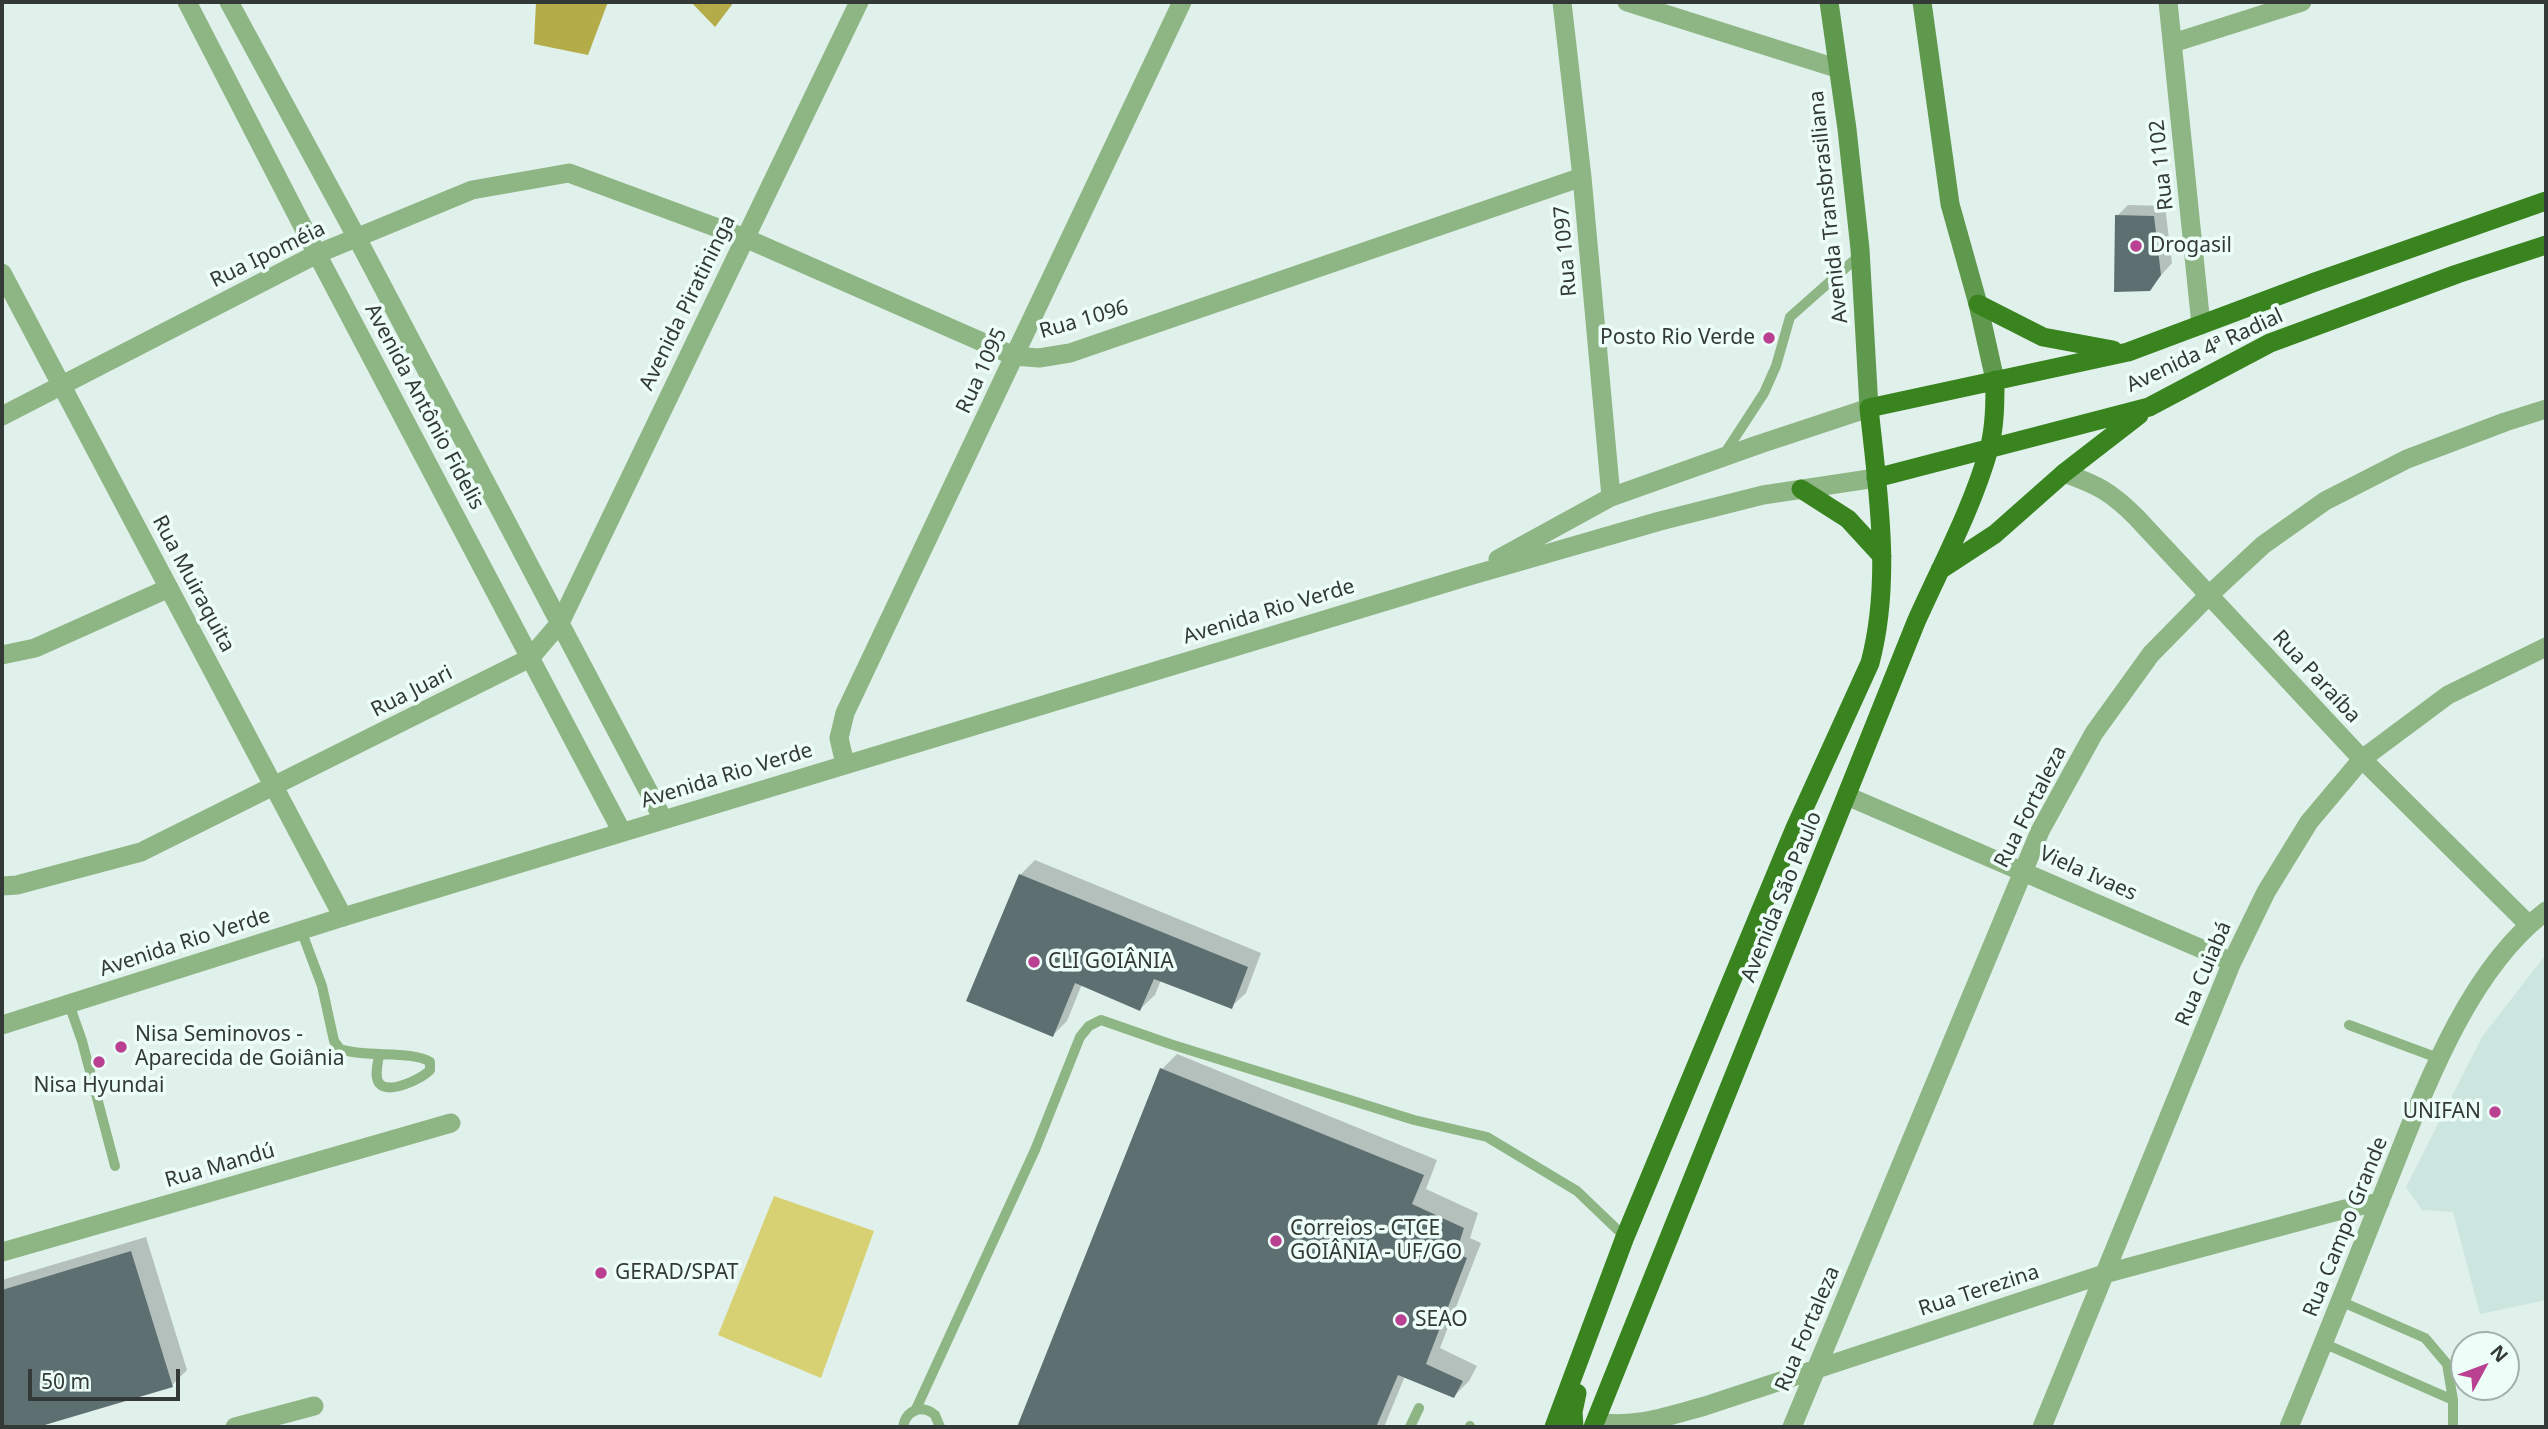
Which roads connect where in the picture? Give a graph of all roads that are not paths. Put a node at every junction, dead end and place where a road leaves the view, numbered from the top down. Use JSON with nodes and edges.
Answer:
{"nodes":[{"id":1,"x":187,"y":2,"type":"edge"},
{"id":2,"x":229,"y":2,"type":"edge"},
{"id":3,"x":859,"y":2,"type":"edge"},
{"id":4,"x":1182,"y":2,"type":"edge"},
{"id":5,"x":1562,"y":2,"type":"edge"},
{"id":6,"x":1627,"y":2,"type":"edge"},
{"id":7,"x":1829,"y":2,"type":"edge"},
{"id":8,"x":1914,"y":2,"type":"edge"},
{"id":9,"x":1922,"y":2,"type":"edge"},
{"id":10,"x":2168,"y":2,"type":"edge"},
{"id":11,"x":2302,"y":2,"type":"edge"},
{"id":12,"x":1925,"y":22,"type":"junction"},
{"id":13,"x":2173,"y":43,"type":"junction"},
{"id":14,"x":1836,"y":68,"type":"junction"},
{"id":15,"x":569,"y":173,"type":"joint"},
{"id":16,"x":1582,"y":177,"type":"junction"},
{"id":17,"x":2546,"y":201,"type":"edge"},
{"id":18,"x":357,"y":238,"type":"junction"},
{"id":19,"x":745,"y":238,"type":"junction"},
{"id":20,"x":2546,"y":245,"type":"edge"},
{"id":21,"x":317,"y":254,"type":"junction"},
{"id":22,"x":1860,"y":255,"type":"junction"},
{"id":23,"x":2,"y":273,"type":"edge"},
{"id":24,"x":1978,"y":304,"type":"junction"},
{"id":25,"x":2200,"y":324,"type":"junction"},
{"id":26,"x":2128,"y":352,"type":"junction"},
{"id":27,"x":1014,"y":356,"type":"junction"},
{"id":28,"x":1995,"y":380,"type":"junction"},
{"id":29,"x":62,"y":385,"type":"junction"},
{"id":30,"x":2149,"y":407,"type":"junction"},
{"id":31,"x":1869,"y":408,"type":"junction"},
{"id":32,"x":2546,"y":409,"type":"edge"},
{"id":33,"x":2,"y":416,"type":"edge"},
{"id":34,"x":1989,"y":449,"type":"junction"},
{"id":35,"x":1723,"y":457,"type":"junction"},
{"id":36,"x":2064,"y":473,"type":"junction"},
{"id":37,"x":1877,"y":478,"type":"junction"},
{"id":38,"x":1801,"y":489,"type":"junction"},
{"id":39,"x":1611,"y":497,"type":"junction"},
{"id":40,"x":1882,"y":556,"type":"junction"},
{"id":41,"x":1939,"y":571,"type":"junction"},
{"id":42,"x":1466,"y":576,"type":"junction"},
{"id":43,"x":169,"y":588,"type":"junction"},
{"id":44,"x":2208,"y":596,"type":"junction"},
{"id":45,"x":560,"y":623,"type":"junction"},
{"id":46,"x":2546,"y":647,"type":"edge"},
{"id":47,"x":2,"y":655,"type":"edge"},
{"id":48,"x":530,"y":658,"type":"junction"},
{"id":49,"x":2362,"y":759,"type":"junction"},
{"id":50,"x":845,"y":764,"type":"junction"},
{"id":51,"x":274,"y":787,"type":"junction"},
{"id":52,"x":1847,"y":796,"type":"junction"},
{"id":53,"x":663,"y":819,"type":"junction"},
{"id":54,"x":622,"y":832,"type":"junction"},
{"id":55,"x":2024,"y":870,"type":"junction"},
{"id":56,"x":2,"y":886,"type":"edge"},
{"id":57,"x":2546,"y":911,"type":"edge"},
{"id":58,"x":343,"y":917,"type":"junction"},
{"id":59,"x":2528,"y":924,"type":"junction"},
{"id":60,"x":301,"y":930,"type":"junction"},
{"id":61,"x":2232,"y":962,"type":"junction"},
{"id":62,"x":69,"y":1004,"type":"junction"},
{"id":63,"x":2,"y":1025,"type":"edge"},
{"id":64,"x":2349,"y":1025,"type":"dead end"},
{"id":65,"x":379,"y":1055,"type":"junction"},
{"id":66,"x":2438,"y":1058,"type":"junction"},
{"id":67,"x":452,"y":1123,"type":"dead end"},
{"id":68,"x":115,"y":1166,"type":"dead end"},
{"id":69,"x":2380,"y":1202,"type":"junction"},
{"id":70,"x":1625,"y":1237,"type":"junction"},
{"id":71,"x":2,"y":1252,"type":"edge"},
{"id":72,"x":2104,"y":1274,"type":"junction"},
{"id":73,"x":2340,"y":1301,"type":"junction"},
{"id":74,"x":2323,"y":1343,"type":"junction"},
{"id":75,"x":1581,"y":1357,"type":"junction"},
{"id":76,"x":1816,"y":1369,"type":"junction"},
{"id":77,"x":2450,"y":1379,"type":"edge"},
{"id":78,"x":2450,"y":1398,"type":"edge"},
{"id":79,"x":2454,"y":1401,"type":"edge"},
{"id":80,"x":314,"y":1406,"type":"dead end"},
{"id":81,"x":1419,"y":1408,"type":"dead end"},
{"id":82,"x":916,"y":1409,"type":"junction"},
{"id":83,"x":1594,"y":1424,"type":"edge"},
{"id":84,"x":235,"y":1427,"type":"edge"},
{"id":85,"x":901,"y":1427,"type":"edge"},
{"id":86,"x":940,"y":1427,"type":"edge"},
{"id":87,"x":1410,"y":1427,"type":"edge"},
{"id":88,"x":1554,"y":1427,"type":"edge"},
{"id":89,"x":1574,"y":1427,"type":"edge"},
{"id":90,"x":1792,"y":1427,"type":"edge"},
{"id":91,"x":2042,"y":1427,"type":"edge"},
{"id":92,"x":2289,"y":1427,"type":"edge"},
{"id":93,"x":2453,"y":1427,"type":"edge"}],
"edges":[{"from":1,"to":21,"type":"street","name":"Avenida Antônio Fidelis"},
{"from":2,"to":18,"type":"street","name":"Avenida Antônio Fidelis"},
{"from":3,"to":19,"type":"street","name":"Avenida Piratininga"},
{"from":4,"to":27,"type":"street","name":"Rua 1095"},
{"from":5,"to":16,"type":"street","name":"Rua 1097"},
{"from":6,"to":14,"type":"street"},
{"from":7,"to":14,"type":"main road","name":"Avenida Transbrasiliana"},
{"from":8,"to":12,"type":"main road"},
{"from":9,"to":12,"type":"main road"},
{"from":10,"to":13,"type":"street","name":"Rua 1102"},
{"from":11,"to":13,"type":"street"},
{"from":12,"to":24,"type":"main road"},
{"from":13,"to":25,"type":"street","name":"Rua 1102"},
{"from":14,"to":22,"type":"main road","name":"Avenida Transbrasiliana"},
{"from":15,"to":18,"type":"street","name":"Rua Ipoméia"},
{"from":15,"to":19,"type":"street","name":"Rua 1096"},
{"from":16,"to":27,"type":"street","name":"Rua 1096"},
{"from":16,"to":39,"type":"street","name":"Rua 1097"},
{"from":17,"to":25,"type":"main road","name":"Avenida 4ª Radial"},
{"from":18,"to":21,"type":"street","name":"Rua Ipoméia"},
{"from":18,"to":45,"type":"street","name":"Avenida Antônio Fidelis"},
{"from":19,"to":27,"type":"street","name":"Rua 1096"},
{"from":19,"to":45,"type":"street","name":"Avenida Piratininga"},
{"from":20,"to":30,"type":"main road","name":"Avenida 4ª Radial"},
{"from":21,"to":29,"type":"street","name":"Rua Ipoméia"},
{"from":21,"to":48,"type":"street","name":"Avenida Antônio Fidelis"},
{"from":22,"to":31,"type":"main road","name":"Avenida Transbrasiliana"},
{"from":22,"to":35,"type":"lane"},
{"from":23,"to":29,"type":"street","name":"Rua Muiraquita"},
{"from":24,"to":26,"type":"main road"},
{"from":24,"to":28,"type":"main road"},
{"from":25,"to":26,"type":"main road","name":"Avenida 4ª Radial"},
{"from":26,"to":28,"type":"main road","name":"Avenida 4ª Radial"},
{"from":27,"to":50,"type":"street","name":"Rua 1095"},
{"from":28,"to":31,"type":"main road","name":"Avenida 4ª Radial"},
{"from":28,"to":34,"type":"main road","name":"Avenida São Paulo"},
{"from":29,"to":33,"type":"street","name":"Rua Ipoméia"},
{"from":29,"to":43,"type":"street","name":"Rua Muiraquita"},
{"from":30,"to":34,"type":"main road","name":"Avenida 4ª Radial"},
{"from":30,"to":36,"type":"main road"},
{"from":31,"to":35,"type":"street","name":"Avenida Rio Verde"},
{"from":31,"to":37,"type":"main road","name":"Avenida São Paulo"},
{"from":32,"to":44,"type":"street","name":"Rua Fortaleza"},
{"from":34,"to":37,"type":"main road","name":"Avenida 4ª Radial"},
{"from":34,"to":41,"type":"main road","name":"Avenida São Paulo"},
{"from":35,"to":39,"type":"street","name":"Avenida Rio Verde"},
{"from":36,"to":41,"type":"main road"},
{"from":36,"to":44,"type":"street","name":"Rua Paraíba"},
{"from":37,"to":38,"type":"street","name":"Avenida Rio Verde"},
{"from":37,"to":40,"type":"main road","name":"Avenida São Paulo"},
{"from":38,"to":40,"type":"main road"},
{"from":38,"to":42,"type":"street","name":"Avenida Rio Verde"},
{"from":39,"to":42,"type":"street","name":"Avenida Rio Verde"},
{"from":40,"to":70,"type":"main road","name":"Avenida São Paulo"},
{"from":41,"to":52,"type":"main road","name":"Avenida São Paulo"},
{"from":42,"to":50,"type":"street","name":"Avenida Rio Verde"},
{"from":43,"to":47,"type":"street"},
{"from":43,"to":51,"type":"street","name":"Rua Muiraquita"},
{"from":44,"to":49,"type":"street","name":"Rua Paraíba"},
{"from":44,"to":55,"type":"street","name":"Rua Fortaleza"},
{"from":45,"to":48,"type":"street","name":"Rua Juari"},
{"from":45,"to":53,"type":"street","name":"Avenida Antônio Fidelis"},
{"from":46,"to":49,"type":"street","name":"Rua Cuiabá"},
{"from":48,"to":51,"type":"street","name":"Rua Juari"},
{"from":48,"to":54,"type":"street","name":"Avenida Antônio Fidelis"},
{"from":49,"to":59,"type":"street","name":"Rua Paraíba"},
{"from":49,"to":61,"type":"street","name":"Rua Cuiabá"},
{"from":50,"to":53,"type":"street","name":"Avenida Rio Verde"},
{"from":51,"to":56,"type":"street","name":"Rua Juari"},
{"from":51,"to":58,"type":"street","name":"Rua Muiraquita"},
{"from":52,"to":55,"type":"street","name":"Viela Ivaes"},
{"from":52,"to":83,"type":"main road","name":"Avenida São Paulo"},
{"from":53,"to":54,"type":"street","name":"Avenida Rio Verde"},
{"from":54,"to":58,"type":"street","name":"Avenida Rio Verde"},
{"from":55,"to":61,"type":"street","name":"Viela Ivaes"},
{"from":55,"to":76,"type":"street","name":"Rua Fortaleza"},
{"from":57,"to":59,"type":"street","name":"Rua Campo Grande"},
{"from":58,"to":60,"type":"street","name":"Avenida Rio Verde"},
{"from":59,"to":66,"type":"street","name":"Rua Campo Grande"},
{"from":60,"to":62,"type":"street","name":"Avenida Rio Verde"},
{"from":60,"to":65,"type":"lane"},
{"from":61,"to":72,"type":"street","name":"Rua Cuiabá"},
{"from":62,"to":63,"type":"street","name":"Avenida Rio Verde"},
{"from":62,"to":68,"type":"lane"},
{"from":64,"to":66,"type":"lane"},
{"from":65,"to":65,"type":"lane"},
{"from":66,"to":69,"type":"street","name":"Rua Campo Grande"},
{"from":67,"to":71,"type":"street","name":"Rua Mandú"},
{"from":69,"to":72,"type":"street","name":"Rua Terezina"},
{"from":69,"to":73,"type":"street","name":"Rua Campo Grande"},
{"from":70,"to":75,"type":"main road","name":"Avenida São Paulo"},
{"from":70,"to":82,"type":"lane"},
{"from":72,"to":76,"type":"street","name":"Rua Terezina"},
{"from":72,"to":91,"type":"street","name":"Rua Cuiabá"},
{"from":73,"to":74,"type":"street","name":"Rua Campo Grande"},
{"from":73,"to":77,"type":"lane"},
{"from":74,"to":78,"type":"lane"},
{"from":74,"to":92,"type":"street","name":"Rua Campo Grande"},
{"from":75,"to":88,"type":"main road","name":"Avenida São Paulo"},
{"from":75,"to":89,"type":"main road"},
{"from":76,"to":83,"type":"street","name":"Rua Terezina"},
{"from":76,"to":90,"type":"street","name":"Rua Fortaleza"},
{"from":79,"to":93,"type":"lane"},
{"from":80,"to":84,"type":"street"},
{"from":81,"to":87,"type":"lane"},
{"from":82,"to":85,"type":"lane"},
{"from":82,"to":86,"type":"lane"}]}
